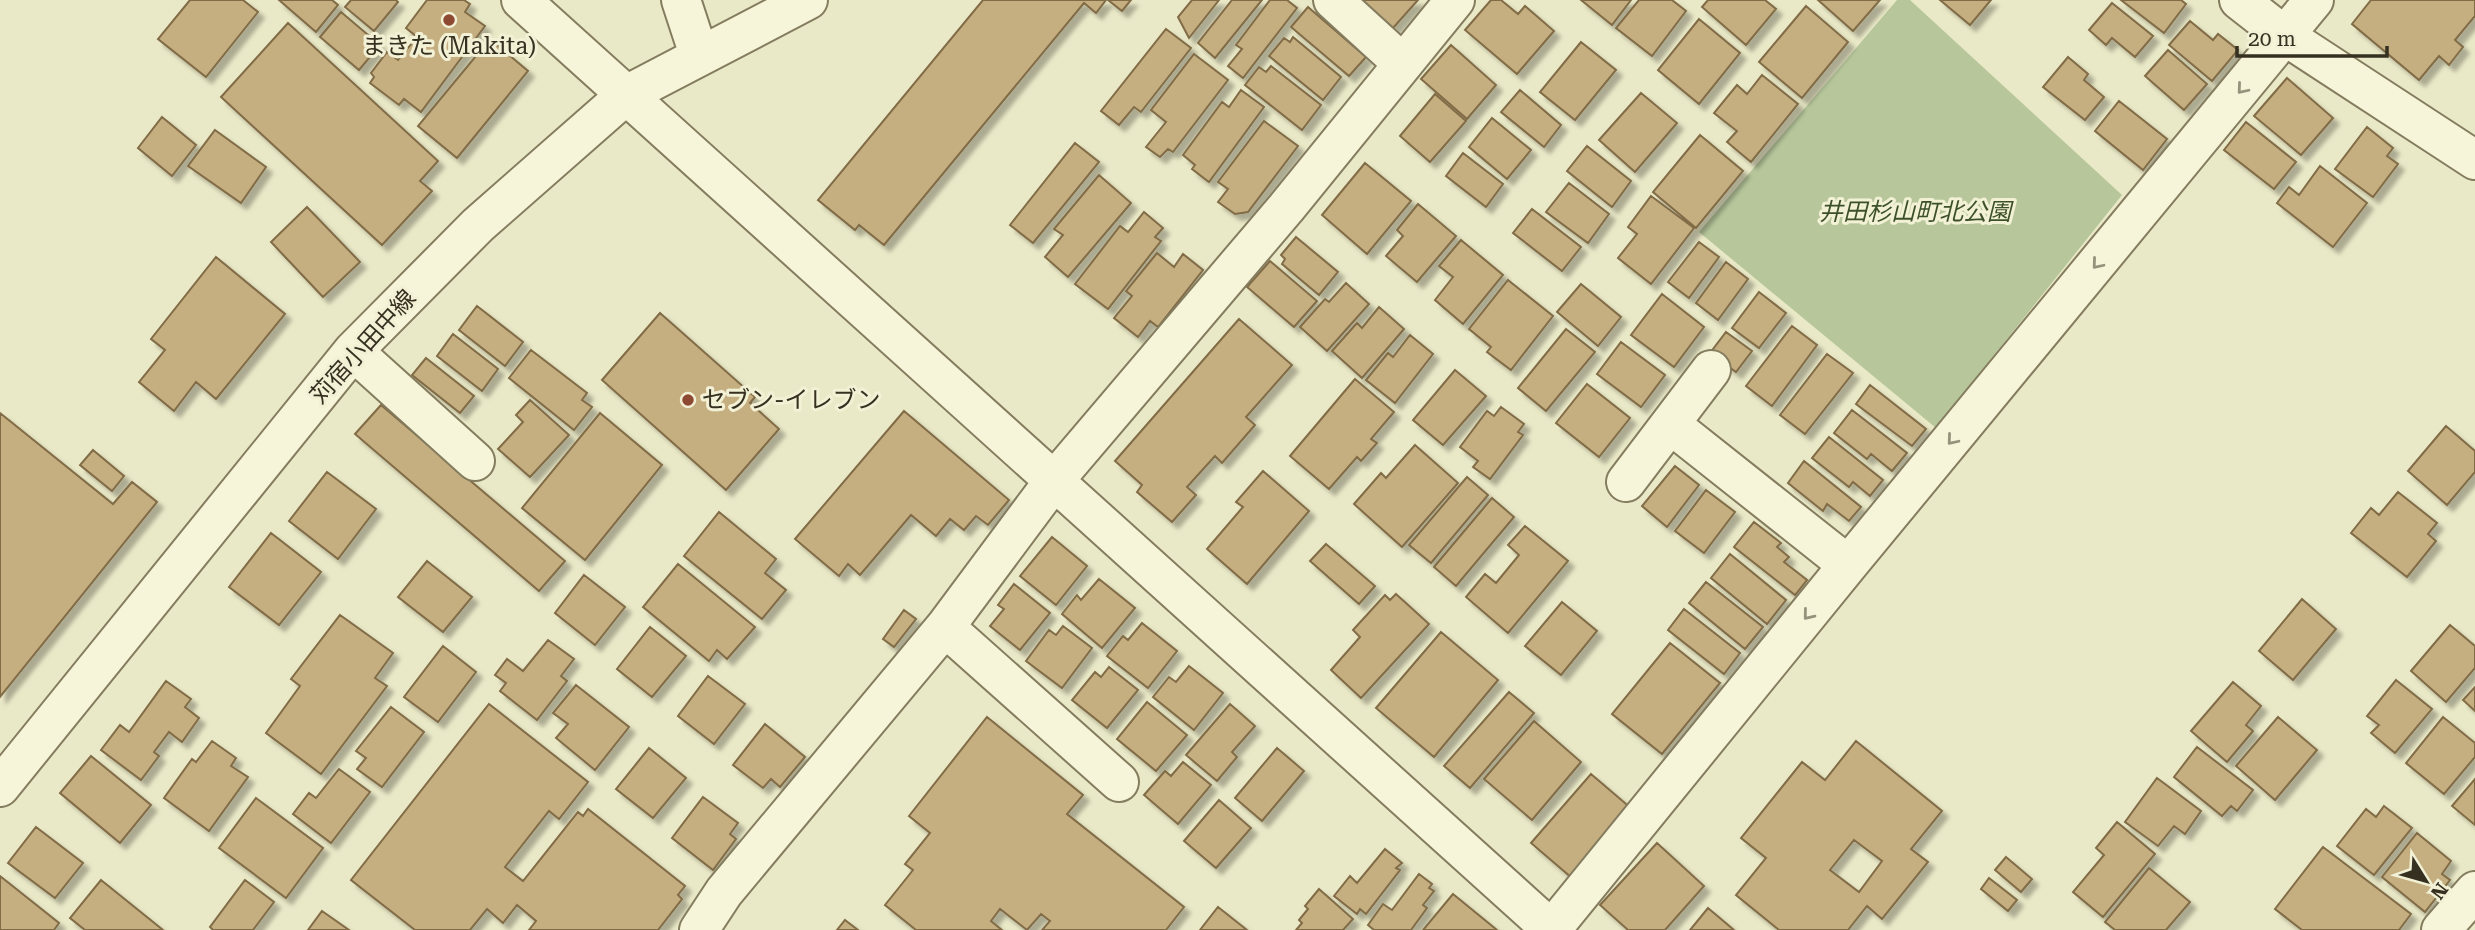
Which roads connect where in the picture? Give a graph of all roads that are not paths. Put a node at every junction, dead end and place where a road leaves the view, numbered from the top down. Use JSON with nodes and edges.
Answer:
{"nodes":[{"id":1,"x":520,"y":0,"type":"edge"},
{"id":2,"x":681,"y":0,"type":"edge"},
{"id":3,"x":808,"y":0,"type":"edge"},
{"id":4,"x":1333,"y":0,"type":"edge"},
{"id":5,"x":1455,"y":0,"type":"edge"},
{"id":6,"x":2239,"y":0,"type":"edge"},
{"id":7,"x":2314,"y":0,"type":"edge"},
{"id":8,"x":2285,"y":36,"type":"junction"},
{"id":9,"x":699,"y":55,"type":"junction"},
{"id":10,"x":1402,"y":63,"type":"junction"},
{"id":11,"x":626,"y":95,"type":"junction"},
{"id":12,"x":2475,"y":160,"type":"edge"},
{"id":13,"x":354,"y":351,"type":"junction"},
{"id":14,"x":1711,"y":370,"type":"dead end"},
{"id":15,"x":1670,"y":424,"type":"junction"},
{"id":16,"x":475,"y":461,"type":"dead end"},
{"id":17,"x":1053,"y":482,"type":"junction"},
{"id":18,"x":1626,"y":482,"type":"dead end"},
{"id":19,"x":1848,"y":565,"type":"junction"},
{"id":20,"x":945,"y":627,"type":"junction"},
{"id":21,"x":1119,"y":782,"type":"dead end"},
{"id":22,"x":0,"y":787,"type":"edge"},
{"id":23,"x":2475,"y":891,"type":"edge"},
{"id":24,"x":699,"y":930,"type":"edge"},
{"id":25,"x":1552,"y":930,"type":"edge"},
{"id":26,"x":2441,"y":930,"type":"edge"}],
"edges":[{"from":1,"to":11,"type":"street"},
{"from":2,"to":9,"type":"street"},
{"from":3,"to":9,"type":"street","name":"苅宿小田中線"},
{"from":4,"to":10,"type":"street"},
{"from":5,"to":10,"type":"street"},
{"from":6,"to":8,"type":"street"},
{"from":7,"to":8,"type":"street"},
{"from":8,"to":12,"type":"street"},
{"from":8,"to":19,"type":"street","one_way":true},
{"from":9,"to":11,"type":"street","name":"苅宿小田中線"},
{"from":10,"to":17,"type":"street"},
{"from":11,"to":13,"type":"street","name":"苅宿小田中線"},
{"from":11,"to":17,"type":"street"},
{"from":13,"to":16,"type":"street"},
{"from":13,"to":22,"type":"street","name":"苅宿小田中線"},
{"from":14,"to":15,"type":"street"},
{"from":15,"to":18,"type":"street"},
{"from":15,"to":19,"type":"street"},
{"from":17,"to":20,"type":"street"},
{"from":17,"to":25,"type":"street"},
{"from":19,"to":25,"type":"street","one_way":true},
{"from":20,"to":21,"type":"street"},
{"from":20,"to":24,"type":"street"},
{"from":23,"to":26,"type":"street"}]}
